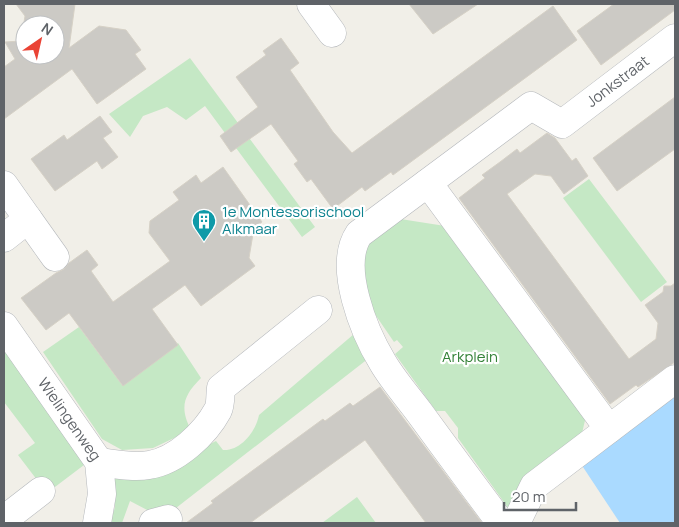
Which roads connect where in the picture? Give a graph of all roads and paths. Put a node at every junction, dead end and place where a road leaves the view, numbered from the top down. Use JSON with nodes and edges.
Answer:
{"nodes":[{"id":1,"x":311,"y":4,"type":"edge"},
{"id":2,"x":332,"y":33,"type":"dead end"},
{"id":3,"x":675,"y":38,"type":"edge"},
{"id":4,"x":428,"y":183,"type":"junction"},
{"id":5,"x":4,"y":186,"type":"edge"},
{"id":6,"x":28,"y":219,"type":"junction"},
{"id":7,"x":4,"y":238,"type":"edge"},
{"id":8,"x":55,"y":256,"type":"dead end"},
{"id":9,"x":318,"y":310,"type":"dead end"},
{"id":10,"x":4,"y":326,"type":"edge"},
{"id":11,"x":675,"y":379,"type":"edge"},
{"id":12,"x":609,"y":429,"type":"junction"},
{"id":13,"x":99,"y":462,"type":"junction"},
{"id":14,"x":40,"y":492,"type":"dead end"},
{"id":15,"x":10,"y":520,"type":"edge"},
{"id":16,"x":97,"y":523,"type":"edge"},
{"id":17,"x":501,"y":523,"type":"edge"},
{"id":18,"x":516,"y":523,"type":"edge"}],
"edges":[{"from":1,"to":2,"type":"street"},
{"from":3,"to":4,"type":"street","name":"Jonkstraat"},
{"from":4,"to":12,"type":"street"},
{"from":4,"to":17,"type":"street"},
{"from":5,"to":6,"type":"street"},
{"from":6,"to":7,"type":"street"},
{"from":6,"to":8,"type":"street"},
{"from":9,"to":13,"type":"street"},
{"from":10,"to":13,"type":"street","name":"Wielingenweg"},
{"from":11,"to":12,"type":"street"},
{"from":12,"to":18,"type":"street"},
{"from":13,"to":16,"type":"street","name":"Wielingenweg"},
{"from":14,"to":15,"type":"street"}]}
